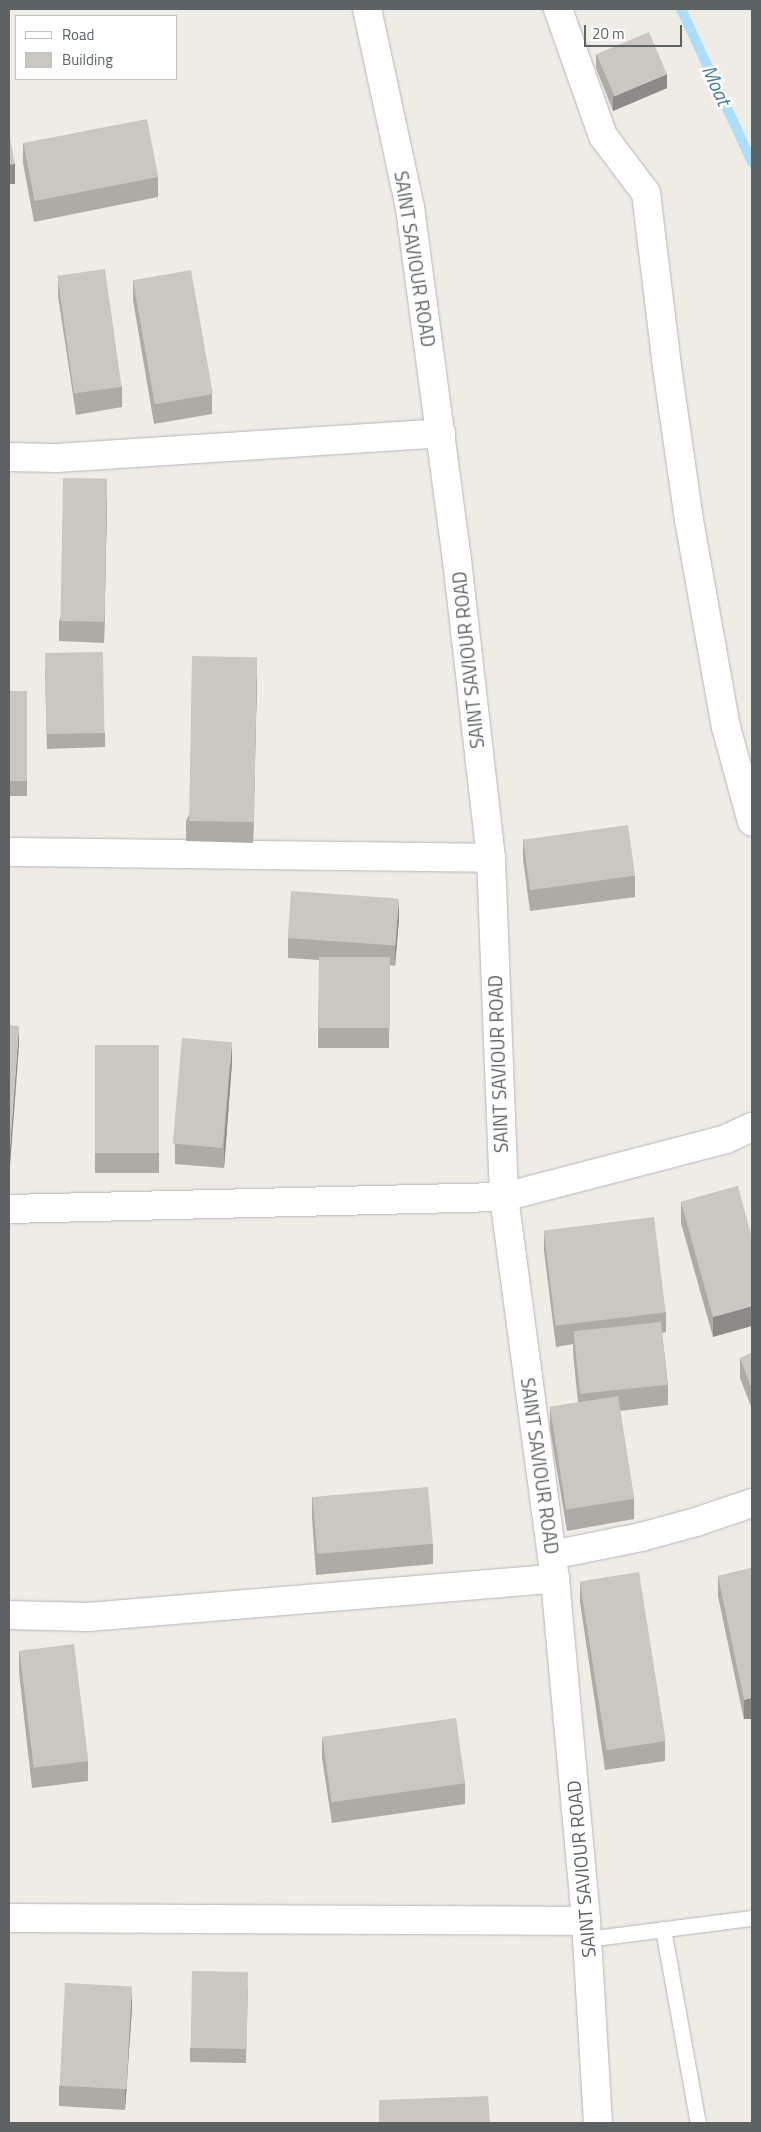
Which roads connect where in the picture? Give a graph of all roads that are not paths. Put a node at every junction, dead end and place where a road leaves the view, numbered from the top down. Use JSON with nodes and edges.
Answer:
{"nodes":[{"id":1,"x":367,"y":9,"type":"edge"},
{"id":2,"x":558,"y":9,"type":"edge"},
{"id":3,"x":441,"y":433,"type":"junction"},
{"id":4,"x":9,"y":457,"type":"edge"},
{"id":5,"x":752,"y":822,"type":"edge"},
{"id":6,"x":9,"y":852,"type":"edge"},
{"id":7,"x":491,"y":858,"type":"junction"},
{"id":8,"x":752,"y":1126,"type":"edge"},
{"id":9,"x":504,"y":1197,"type":"junction"},
{"id":10,"x":9,"y":1209,"type":"edge"},
{"id":11,"x":752,"y":1503,"type":"edge"},
{"id":12,"x":553,"y":1567,"type":"junction"},
{"id":13,"x":9,"y":1615,"type":"edge"},
{"id":14,"x":9,"y":1918,"type":"edge"},
{"id":15,"x":752,"y":1918,"type":"edge"},
{"id":16,"x":663,"y":1929,"type":"junction"},
{"id":17,"x":587,"y":1930,"type":"junction"},
{"id":18,"x":598,"y":2123,"type":"edge"},
{"id":19,"x":698,"y":2123,"type":"edge"}],
"edges":[{"from":1,"to":3,"type":"street","name":"SAINT SAVIOUR ROAD"},
{"from":2,"to":5,"type":"street"},
{"from":3,"to":4,"type":"street"},
{"from":3,"to":7,"type":"street","name":"SAINT SAVIOUR ROAD"},
{"from":6,"to":7,"type":"street"},
{"from":7,"to":9,"type":"street","name":"SAINT SAVIOUR ROAD"},
{"from":8,"to":9,"type":"street"},
{"from":9,"to":10,"type":"street"},
{"from":9,"to":12,"type":"street","name":"SAINT SAVIOUR ROAD"},
{"from":11,"to":12,"type":"street"},
{"from":12,"to":13,"type":"street"},
{"from":12,"to":17,"type":"street","name":"SAINT SAVIOUR ROAD"},
{"from":14,"to":17,"type":"street"},
{"from":15,"to":16,"type":"lane"},
{"from":16,"to":17,"type":"lane"},
{"from":16,"to":19,"type":"lane"},
{"from":17,"to":18,"type":"street","name":"SAINT SAVIOUR ROAD"}]}
